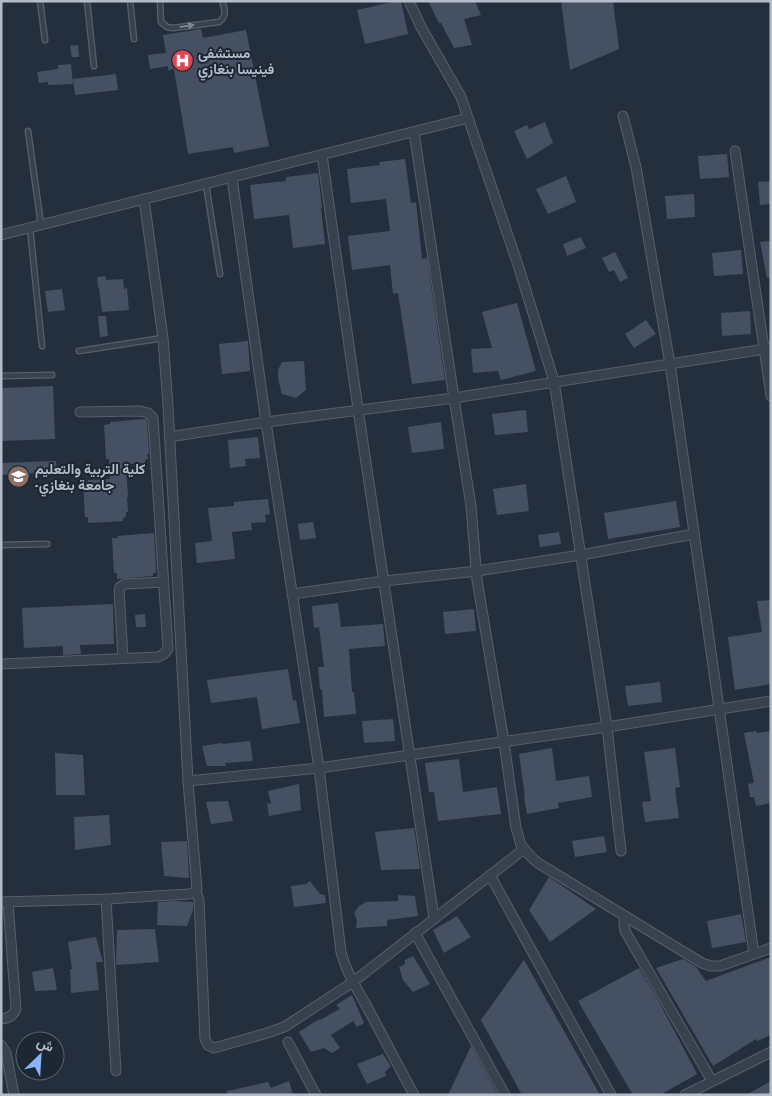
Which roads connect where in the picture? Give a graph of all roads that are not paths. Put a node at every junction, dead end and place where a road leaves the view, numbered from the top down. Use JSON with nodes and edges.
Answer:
{"nodes":[{"id":1,"x":40,"y":1,"type":"edge"},
{"id":2,"x":87,"y":1,"type":"edge"},
{"id":3,"x":130,"y":1,"type":"edge"},
{"id":4,"x":160,"y":1,"type":"edge"},
{"id":5,"x":222,"y":1,"type":"edge"},
{"id":6,"x":409,"y":1,"type":"edge"},
{"id":7,"x":45,"y":40,"type":"dead end"},
{"id":8,"x":134,"y":40,"type":"dead end"},
{"id":9,"x":94,"y":66,"type":"dead end"},
{"id":10,"x":623,"y":116,"type":"dead end"},
{"id":11,"x":468,"y":118,"type":"junction"},
{"id":12,"x":28,"y":131,"type":"dead end"},
{"id":13,"x":414,"y":132,"type":"junction"},
{"id":14,"x":735,"y":151,"type":"dead end"},
{"id":15,"x":322,"y":155,"type":"junction"},
{"id":16,"x":232,"y":178,"type":"junction"},
{"id":17,"x":206,"y":184,"type":"junction"},
{"id":18,"x":144,"y":199,"type":"junction"},
{"id":19,"x":41,"y":225,"type":"junction"},
{"id":20,"x":30,"y":228,"type":"junction"},
{"id":21,"x":1,"y":235,"type":"edge"},
{"id":22,"x":220,"y":274,"type":"dead end"},
{"id":23,"x":163,"y":338,"type":"junction"},
{"id":24,"x":42,"y":346,"type":"dead end"},
{"id":25,"x":767,"y":349,"type":"edge"},
{"id":26,"x":79,"y":351,"type":"dead end"},
{"id":27,"x":670,"y":364,"type":"junction"},
{"id":28,"x":52,"y":375,"type":"dead end"},
{"id":29,"x":1,"y":376,"type":"edge"},
{"id":30,"x":554,"y":381,"type":"junction"},
{"id":31,"x":771,"y":396,"type":"edge"},
{"id":32,"x":454,"y":398,"type":"junction"},
{"id":33,"x":358,"y":409,"type":"junction"},
{"id":34,"x":80,"y":412,"type":"dead end"},
{"id":35,"x":266,"y":422,"type":"junction"},
{"id":36,"x":169,"y":438,"type":"junction"},
{"id":37,"x":694,"y":534,"type":"junction"},
{"id":38,"x":47,"y":544,"type":"dead end"},
{"id":39,"x":1,"y":545,"type":"edge"},
{"id":40,"x":582,"y":554,"type":"junction"},
{"id":41,"x":476,"y":571,"type":"junction"},
{"id":42,"x":384,"y":581,"type":"junction"},
{"id":43,"x":164,"y":582,"type":"junction"},
{"id":44,"x":292,"y":594,"type":"junction"},
{"id":45,"x":123,"y":658,"type":"junction"},
{"id":46,"x":1,"y":664,"type":"edge"},
{"id":47,"x":771,"y":701,"type":"edge"},
{"id":48,"x":719,"y":709,"type":"junction"},
{"id":49,"x":607,"y":727,"type":"junction"},
{"id":50,"x":504,"y":742,"type":"junction"},
{"id":51,"x":410,"y":755,"type":"junction"},
{"id":52,"x":319,"y":768,"type":"junction"},
{"id":53,"x":188,"y":781,"type":"junction"},
{"id":54,"x":524,"y":848,"type":"junction"},
{"id":55,"x":621,"y":851,"type":"dead end"},
{"id":56,"x":490,"y":875,"type":"junction"},
{"id":57,"x":195,"y":892,"type":"junction"},
{"id":58,"x":106,"y":899,"type":"junction"},
{"id":59,"x":5,"y":902,"type":"edge"},
{"id":60,"x":625,"y":916,"type":"junction"},
{"id":61,"x":434,"y":918,"type":"junction"},
{"id":62,"x":415,"y":933,"type":"junction"},
{"id":63,"x":771,"y":948,"type":"edge"},
{"id":64,"x":754,"y":954,"type":"junction"},
{"id":65,"x":353,"y":982,"type":"junction"},
{"id":66,"x":1,"y":1019,"type":"edge"},
{"id":67,"x":288,"y":1042,"type":"dead end"},
{"id":68,"x":1,"y":1045,"type":"edge"},
{"id":69,"x":771,"y":1052,"type":"edge"},
{"id":70,"x":116,"y":1071,"type":"dead end"},
{"id":71,"x":712,"y":1081,"type":"junction"},
{"id":72,"x":14,"y":1095,"type":"edge"},
{"id":73,"x":316,"y":1095,"type":"edge"},
{"id":74,"x":414,"y":1095,"type":"edge"},
{"id":75,"x":505,"y":1095,"type":"edge"},
{"id":76,"x":611,"y":1095,"type":"edge"},
{"id":77,"x":685,"y":1095,"type":"edge"}],
"edges":[{"from":1,"to":7,"type":"lane"},
{"from":2,"to":9,"type":"lane"},
{"from":3,"to":8,"type":"lane"},
{"from":4,"to":5,"type":"lane","one_way":true},
{"from":6,"to":11,"type":"street"},
{"from":10,"to":27,"type":"street"},
{"from":11,"to":13,"type":"street"},
{"from":11,"to":30,"type":"street"},
{"from":12,"to":19,"type":"lane"},
{"from":13,"to":15,"type":"street"},
{"from":13,"to":32,"type":"street"},
{"from":14,"to":25,"type":"street"},
{"from":15,"to":16,"type":"street"},
{"from":15,"to":33,"type":"street"},
{"from":16,"to":17,"type":"street"},
{"from":16,"to":35,"type":"street"},
{"from":17,"to":18,"type":"street"},
{"from":17,"to":22,"type":"lane"},
{"from":18,"to":19,"type":"street"},
{"from":18,"to":23,"type":"street"},
{"from":19,"to":20,"type":"street"},
{"from":20,"to":21,"type":"street"},
{"from":20,"to":24,"type":"lane"},
{"from":23,"to":26,"type":"lane"},
{"from":23,"to":36,"type":"street"},
{"from":25,"to":27,"type":"street"},
{"from":25,"to":31,"type":"street"},
{"from":27,"to":30,"type":"street"},
{"from":27,"to":37,"type":"street"},
{"from":28,"to":29,"type":"lane"},
{"from":30,"to":32,"type":"street"},
{"from":30,"to":40,"type":"street"},
{"from":32,"to":33,"type":"street"},
{"from":32,"to":41,"type":"street"},
{"from":33,"to":35,"type":"street"},
{"from":33,"to":42,"type":"street"},
{"from":34,"to":43,"type":"street"},
{"from":35,"to":36,"type":"street"},
{"from":35,"to":44,"type":"street"},
{"from":36,"to":53,"type":"street"},
{"from":37,"to":40,"type":"street"},
{"from":37,"to":48,"type":"street"},
{"from":38,"to":39,"type":"lane"},
{"from":40,"to":41,"type":"street"},
{"from":40,"to":49,"type":"street"},
{"from":41,"to":42,"type":"street"},
{"from":41,"to":50,"type":"street"},
{"from":42,"to":44,"type":"street"},
{"from":42,"to":51,"type":"street"},
{"from":43,"to":45,"type":"street"},
{"from":43,"to":45,"type":"street"},
{"from":44,"to":52,"type":"street"},
{"from":45,"to":46,"type":"street"},
{"from":47,"to":48,"type":"street"},
{"from":48,"to":49,"type":"street"},
{"from":48,"to":64,"type":"street"},
{"from":49,"to":50,"type":"street"},
{"from":49,"to":55,"type":"street"},
{"from":50,"to":51,"type":"street"},
{"from":50,"to":54,"type":"street"},
{"from":51,"to":52,"type":"street"},
{"from":51,"to":61,"type":"street"},
{"from":52,"to":53,"type":"street"},
{"from":52,"to":65,"type":"street"},
{"from":53,"to":57,"type":"street"},
{"from":54,"to":56,"type":"street"},
{"from":54,"to":60,"type":"street"},
{"from":56,"to":61,"type":"street"},
{"from":56,"to":76,"type":"street"},
{"from":57,"to":58,"type":"street"},
{"from":57,"to":65,"type":"street"},
{"from":58,"to":59,"type":"street"},
{"from":58,"to":70,"type":"street"},
{"from":59,"to":66,"type":"street"},
{"from":60,"to":64,"type":"street"},
{"from":60,"to":71,"type":"street"},
{"from":61,"to":62,"type":"street"},
{"from":62,"to":65,"type":"street"},
{"from":62,"to":75,"type":"street"},
{"from":63,"to":64,"type":"street"},
{"from":65,"to":74,"type":"street"},
{"from":67,"to":73,"type":"street"},
{"from":68,"to":72,"type":"street"},
{"from":69,"to":71,"type":"street"},
{"from":71,"to":77,"type":"street"}]}
